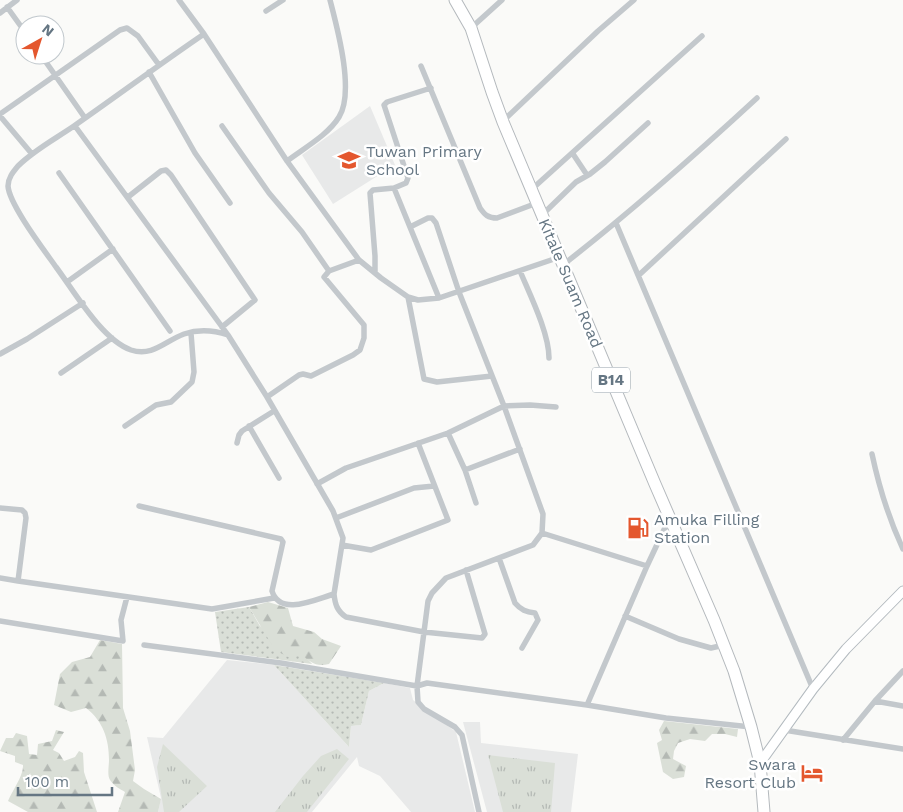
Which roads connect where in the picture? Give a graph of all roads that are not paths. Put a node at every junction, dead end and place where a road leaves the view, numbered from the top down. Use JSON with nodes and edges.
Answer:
{"nodes":[{"id":1,"x":18,"y":0,"type":"edge"},
{"id":2,"x":179,"y":0,"type":"edge"},
{"id":3,"x":283,"y":0,"type":"edge"},
{"id":4,"x":330,"y":0,"type":"edge"},
{"id":5,"x":455,"y":0,"type":"edge"},
{"id":6,"x":502,"y":0,"type":"edge"},
{"id":7,"x":634,"y":0,"type":"edge"},
{"id":8,"x":7,"y":7,"type":"junction"},
{"id":9,"x":266,"y":11,"type":"dead end"},
{"id":10,"x":0,"y":14,"type":"edge"},
{"id":11,"x":15,"y":18,"type":"edge"},
{"id":12,"x":471,"y":28,"type":"junction"},
{"id":13,"x":204,"y":34,"type":"junction"},
{"id":14,"x":702,"y":36,"type":"dead end"},
{"id":15,"x":48,"y":65,"type":"edge"},
{"id":16,"x":159,"y":65,"type":"junction"},
{"id":17,"x":421,"y":66,"type":"dead end"},
{"id":18,"x":149,"y":72,"type":"junction"},
{"id":19,"x":55,"y":75,"type":"junction"},
{"id":20,"x":431,"y":88,"type":"junction"},
{"id":21,"x":757,"y":98,"type":"dead end"},
{"id":22,"x":0,"y":115,"type":"edge"},
{"id":23,"x":85,"y":118,"type":"junction"},
{"id":24,"x":503,"y":122,"type":"junction"},
{"id":25,"x":648,"y":123,"type":"dead end"},
{"id":26,"x":75,"y":126,"type":"junction"},
{"id":27,"x":222,"y":126,"type":"dead end"},
{"id":28,"x":786,"y":139,"type":"dead end"},
{"id":29,"x":32,"y":154,"type":"junction"},
{"id":30,"x":573,"y":154,"type":"junction"},
{"id":31,"x":287,"y":161,"type":"junction"},
{"id":32,"x":59,"y":173,"type":"dead end"},
{"id":33,"x":587,"y":176,"type":"junction"},
{"id":34,"x":394,"y":188,"type":"junction"},
{"id":35,"x":532,"y":189,"type":"junction"},
{"id":36,"x":128,"y":197,"type":"junction"},
{"id":37,"x":230,"y":203,"type":"dead end"},
{"id":38,"x":538,"y":203,"type":"junction"},
{"id":39,"x":543,"y":214,"type":"junction"},
{"id":40,"x":616,"y":223,"type":"junction"},
{"id":41,"x":410,"y":227,"type":"junction"},
{"id":42,"x":113,"y":249,"type":"junction"},
{"id":43,"x":359,"y":260,"type":"junction"},
{"id":44,"x":562,"y":260,"type":"junction"},
{"id":45,"x":329,"y":271,"type":"junction"},
{"id":46,"x":520,"y":271,"type":"junction"},
{"id":47,"x":375,"y":273,"type":"junction"},
{"id":48,"x":639,"y":275,"type":"junction"},
{"id":49,"x":68,"y":282,"type":"junction"},
{"id":50,"x":459,"y":292,"type":"junction"},
{"id":51,"x":408,"y":297,"type":"junction"},
{"id":52,"x":439,"y":298,"type":"junction"},
{"id":53,"x":83,"y":303,"type":"junction"},
{"id":54,"x":222,"y":327,"type":"junction"},
{"id":55,"x":170,"y":331,"type":"dead end"},
{"id":56,"x":191,"y":333,"type":"junction"},
{"id":57,"x":228,"y":335,"type":"junction"},
{"id":58,"x":112,"y":338,"type":"junction"},
{"id":59,"x":0,"y":354,"type":"edge"},
{"id":60,"x":549,"y":358,"type":"dead end"},
{"id":61,"x":61,"y":374,"type":"dead end"},
{"id":62,"x":492,"y":376,"type":"junction"},
{"id":63,"x":267,"y":397,"type":"junction"},
{"id":64,"x":504,"y":406,"type":"junction"},
{"id":65,"x":556,"y":407,"type":"dead end"},
{"id":66,"x":274,"y":411,"type":"junction"},
{"id":67,"x":125,"y":426,"type":"dead end"},
{"id":68,"x":249,"y":426,"type":"junction"},
{"id":69,"x":448,"y":433,"type":"junction"},
{"id":70,"x":237,"y":443,"type":"dead end"},
{"id":71,"x":418,"y":443,"type":"junction"},
{"id":72,"x":520,"y":449,"type":"junction"},
{"id":73,"x":872,"y":454,"type":"dead end"},
{"id":74,"x":465,"y":470,"type":"junction"},
{"id":75,"x":279,"y":478,"type":"dead end"},
{"id":76,"x":317,"y":484,"type":"junction"},
{"id":77,"x":434,"y":486,"type":"junction"},
{"id":78,"x":476,"y":503,"type":"dead end"},
{"id":79,"x":140,"y":506,"type":"dead end"},
{"id":80,"x":0,"y":508,"type":"edge"},
{"id":81,"x":670,"y":516,"type":"junction"},
{"id":82,"x":336,"y":518,"type":"junction"},
{"id":83,"x":542,"y":533,"type":"junction"},
{"id":84,"x":342,"y":544,"type":"junction"},
{"id":85,"x":903,"y":550,"type":"edge"},
{"id":86,"x":499,"y":558,"type":"junction"},
{"id":87,"x":647,"y":566,"type":"junction"},
{"id":88,"x":466,"y":570,"type":"junction"},
{"id":89,"x":0,"y":578,"type":"edge"},
{"id":90,"x":18,"y":581,"type":"junction"},
{"id":91,"x":903,"y":591,"type":"edge"},
{"id":92,"x":334,"y":594,"type":"junction"},
{"id":93,"x":126,"y":597,"type":"junction"},
{"id":94,"x":274,"y":598,"type":"junction"},
{"id":95,"x":625,"y":616,"type":"junction"},
{"id":96,"x":0,"y":621,"type":"edge"},
{"id":97,"x":424,"y":632,"type":"junction"},
{"id":98,"x":144,"y":645,"type":"dead end"},
{"id":99,"x":724,"y":645,"type":"junction"},
{"id":100,"x":522,"y":648,"type":"dead end"},
{"id":101,"x":903,"y":671,"type":"edge"},
{"id":102,"x":417,"y":686,"type":"junction"},
{"id":103,"x":813,"y":689,"type":"junction"},
{"id":104,"x":875,"y":701,"type":"junction"},
{"id":105,"x":587,"y":705,"type":"junction"},
{"id":106,"x":903,"y":706,"type":"edge"},
{"id":107,"x":751,"y":727,"type":"junction"},
{"id":108,"x":784,"y":730,"type":"junction"},
{"id":109,"x":844,"y":740,"type":"junction"},
{"id":110,"x":903,"y":748,"type":"edge"},
{"id":111,"x":760,"y":763,"type":"junction"},
{"id":112,"x":479,"y":812,"type":"edge"},
{"id":113,"x":764,"y":812,"type":"edge"}],
"edges":[{"from":1,"to":8,"type":"street"},
{"from":2,"to":13,"type":"street"},
{"from":3,"to":9,"type":"street"},
{"from":4,"to":31,"type":"street"},
{"from":5,"to":12,"type":"highway","name":"Kitale Suam Road","number":"B14"},
{"from":6,"to":12,"type":"street"},
{"from":7,"to":24,"type":"street"},
{"from":8,"to":10,"type":"street"},
{"from":8,"to":11,"type":"street"},
{"from":12,"to":24,"type":"highway","name":"Kitale Suam Road","number":"B14"},
{"from":13,"to":16,"type":"street"},
{"from":13,"to":31,"type":"street"},
{"from":14,"to":30,"type":"street"},
{"from":15,"to":19,"type":"street"},
{"from":16,"to":18,"type":"street"},
{"from":16,"to":19,"type":"street"},
{"from":17,"to":20,"type":"street"},
{"from":18,"to":23,"type":"street"},
{"from":18,"to":37,"type":"street"},
{"from":19,"to":22,"type":"street"},
{"from":19,"to":23,"type":"street"},
{"from":20,"to":34,"type":"street"},
{"from":20,"to":38,"type":"street"},
{"from":21,"to":40,"type":"street"},
{"from":22,"to":29,"type":"street"},
{"from":23,"to":26,"type":"street"},
{"from":24,"to":35,"type":"highway","name":"Kitale Suam Road","number":"B14"},
{"from":25,"to":33,"type":"street"},
{"from":26,"to":29,"type":"street"},
{"from":26,"to":36,"type":"street"},
{"from":27,"to":45,"type":"street"},
{"from":28,"to":48,"type":"street"},
{"from":29,"to":49,"type":"street"},
{"from":30,"to":33,"type":"street"},
{"from":30,"to":35,"type":"street"},
{"from":31,"to":43,"type":"street"},
{"from":32,"to":42,"type":"street"},
{"from":33,"to":39,"type":"street"},
{"from":34,"to":41,"type":"street"},
{"from":34,"to":47,"type":"street"},
{"from":35,"to":38,"type":"highway","name":"Kitale Suam Road","number":"B14"},
{"from":36,"to":54,"type":"street"},
{"from":36,"to":54,"type":"street"},
{"from":38,"to":39,"type":"highway","name":"Kitale Suam Road","number":"B14"},
{"from":39,"to":44,"type":"highway","name":"Kitale Suam Road","number":"B14"},
{"from":40,"to":44,"type":"street"},
{"from":40,"to":48,"type":"street"},
{"from":41,"to":50,"type":"street"},
{"from":41,"to":52,"type":"street"},
{"from":42,"to":49,"type":"street"},
{"from":42,"to":55,"type":"street"},
{"from":43,"to":45,"type":"street"},
{"from":43,"to":47,"type":"street"},
{"from":44,"to":46,"type":"street"},
{"from":44,"to":81,"type":"highway","name":"Kitale Suam Road","number":"B14"},
{"from":45,"to":63,"type":"street"},
{"from":46,"to":50,"type":"street"},
{"from":46,"to":60,"type":"street"},
{"from":47,"to":51,"type":"street"},
{"from":48,"to":103,"type":"street"},
{"from":49,"to":53,"type":"street"},
{"from":50,"to":52,"type":"street"},
{"from":50,"to":62,"type":"street"},
{"from":51,"to":52,"type":"street"},
{"from":51,"to":62,"type":"street"},
{"from":53,"to":58,"type":"street"},
{"from":53,"to":59,"type":"street"},
{"from":54,"to":57,"type":"street"},
{"from":56,"to":57,"type":"street"},
{"from":56,"to":58,"type":"street"},
{"from":56,"to":67,"type":"street"},
{"from":57,"to":63,"type":"street"},
{"from":58,"to":61,"type":"street"},
{"from":62,"to":64,"type":"street"},
{"from":63,"to":66,"type":"street"},
{"from":64,"to":65,"type":"street"},
{"from":64,"to":69,"type":"street"},
{"from":64,"to":72,"type":"street"},
{"from":66,"to":68,"type":"street"},
{"from":66,"to":76,"type":"street"},
{"from":68,"to":70,"type":"street"},
{"from":68,"to":75,"type":"street"},
{"from":69,"to":71,"type":"street"},
{"from":69,"to":74,"type":"street"},
{"from":71,"to":76,"type":"street"},
{"from":71,"to":77,"type":"street"},
{"from":72,"to":74,"type":"street"},
{"from":72,"to":83,"type":"street"},
{"from":73,"to":85,"type":"street"},
{"from":74,"to":78,"type":"street"},
{"from":76,"to":82,"type":"street"},
{"from":77,"to":82,"type":"street"},
{"from":77,"to":84,"type":"street"},
{"from":79,"to":94,"type":"street"},
{"from":80,"to":90,"type":"street"},
{"from":81,"to":87,"type":"street"},
{"from":81,"to":99,"type":"highway","name":"Kitale Suam Road","number":"B14"},
{"from":82,"to":84,"type":"street"},
{"from":83,"to":86,"type":"street"},
{"from":83,"to":87,"type":"street"},
{"from":84,"to":92,"type":"street"},
{"from":86,"to":88,"type":"street"},
{"from":86,"to":100,"type":"street"},
{"from":87,"to":95,"type":"street"},
{"from":88,"to":97,"type":"street"},
{"from":88,"to":97,"type":"street"},
{"from":89,"to":90,"type":"street"},
{"from":90,"to":93,"type":"street"},
{"from":91,"to":103,"type":"street"},
{"from":92,"to":94,"type":"street"},
{"from":92,"to":97,"type":"street"},
{"from":93,"to":94,"type":"street"},
{"from":93,"to":96,"type":"street"},
{"from":95,"to":99,"type":"street"},
{"from":95,"to":105,"type":"street"},
{"from":97,"to":102,"type":"street"},
{"from":98,"to":102,"type":"street"},
{"from":99,"to":107,"type":"highway","name":"Kitale Suam Road","number":"B14"},
{"from":101,"to":104,"type":"street"},
{"from":102,"to":105,"type":"street"},
{"from":102,"to":112,"type":"street"},
{"from":103,"to":108,"type":"street"},
{"from":104,"to":106,"type":"street"},
{"from":104,"to":109,"type":"street"},
{"from":105,"to":107,"type":"street"},
{"from":107,"to":111,"type":"highway","name":"Kitale Suam Road","number":"B14"},
{"from":108,"to":109,"type":"street"},
{"from":108,"to":111,"type":"street"},
{"from":109,"to":110,"type":"street"},
{"from":111,"to":113,"type":"highway","number":"B14"}]}
